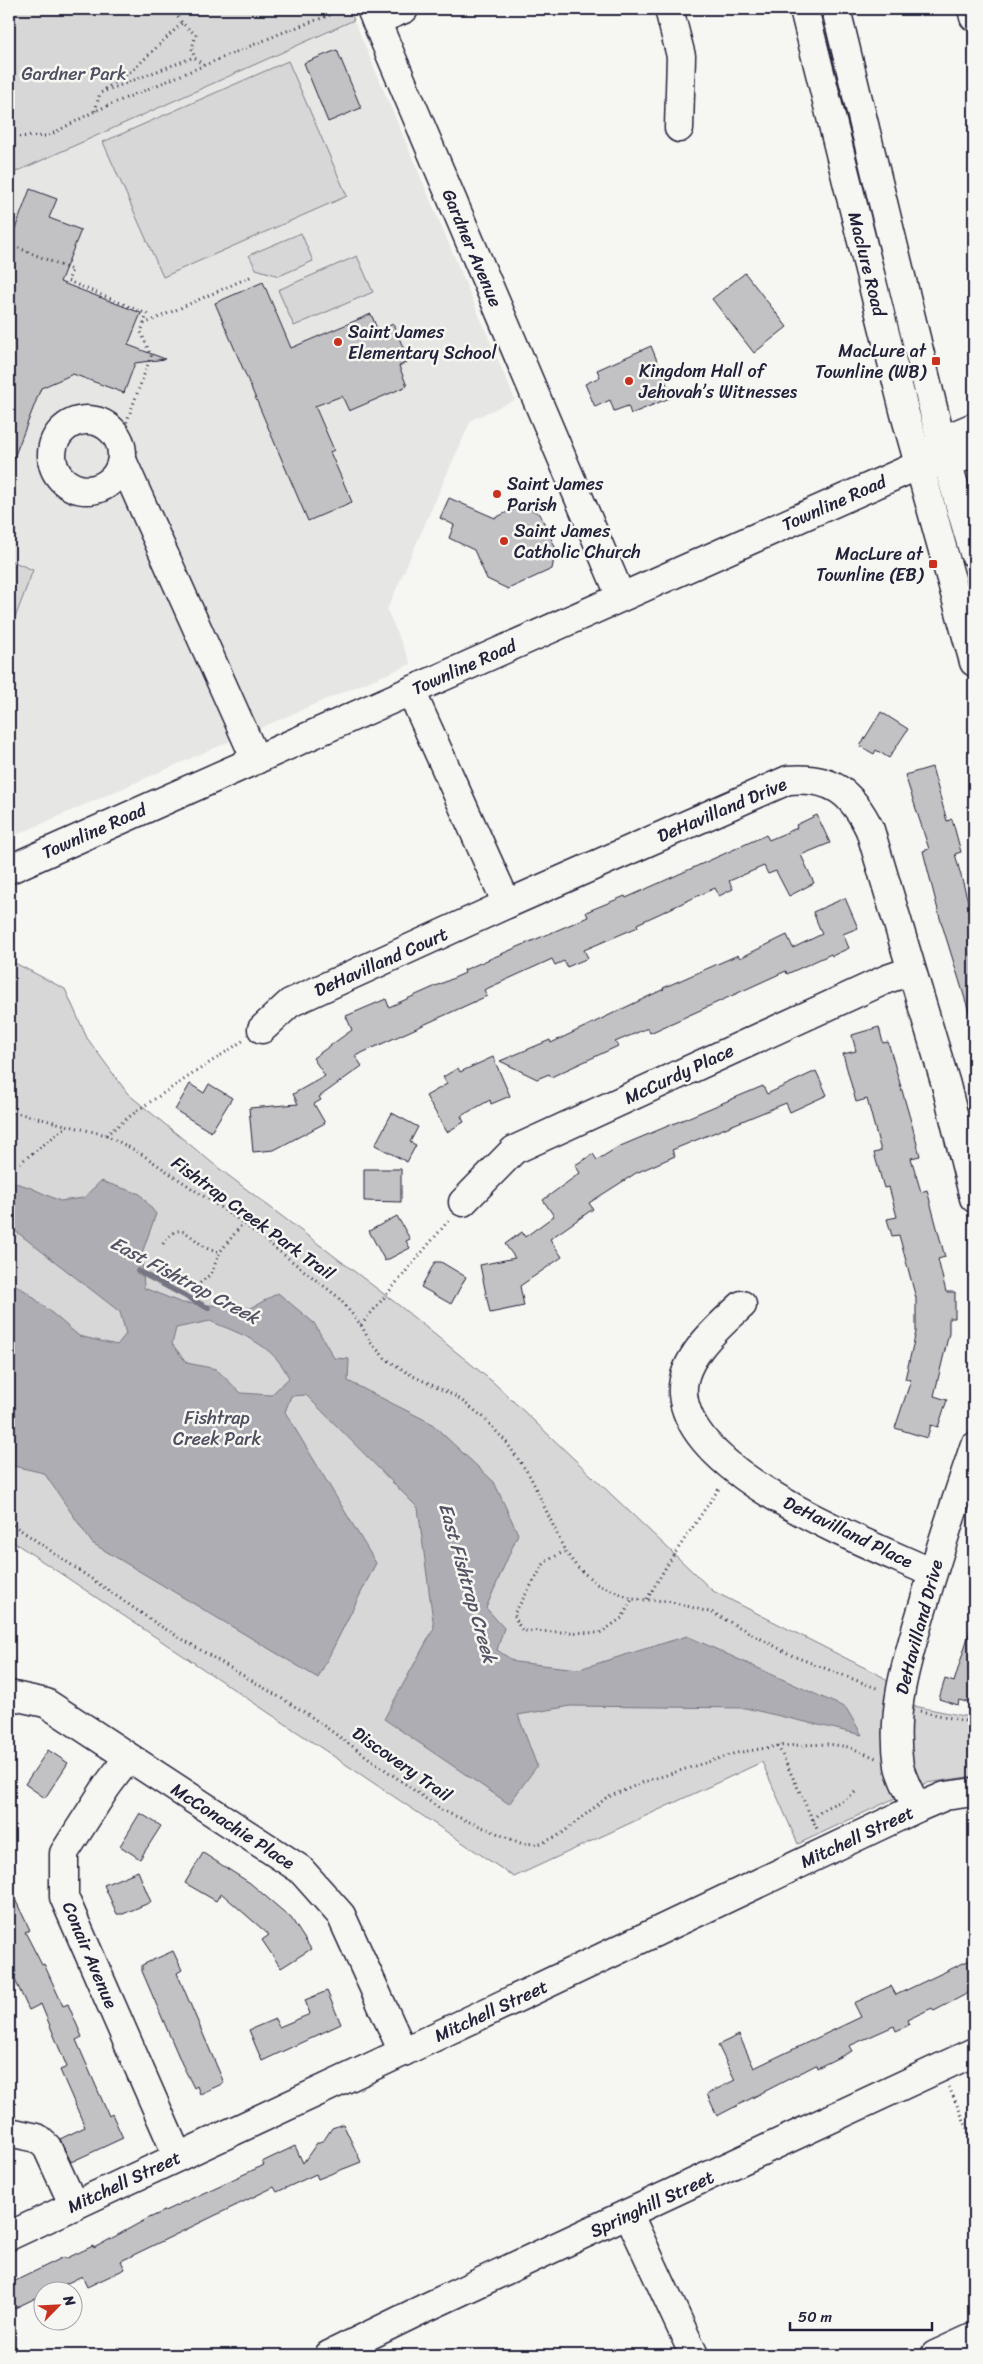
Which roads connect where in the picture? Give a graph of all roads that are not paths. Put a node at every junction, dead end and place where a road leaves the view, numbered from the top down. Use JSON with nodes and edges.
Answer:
{"nodes":[{"id":1,"x":404,"y":9,"type":"edge"},
{"id":2,"x":669,"y":9,"type":"edge"},
{"id":3,"x":804,"y":9,"type":"edge"},
{"id":4,"x":836,"y":9,"type":"edge"},
{"id":5,"x":972,"y":9,"type":"edge"},
{"id":6,"x":374,"y":15,"type":"edge"},
{"id":7,"x":974,"y":17,"type":"edge"},
{"id":8,"x":679,"y":128,"type":"dead end"},
{"id":9,"x":974,"y":427,"type":"edge"},
{"id":10,"x":121,"y":451,"type":"road end"},
{"id":11,"x":944,"y":452,"type":"junction"},
{"id":12,"x":974,"y":454,"type":"edge"},
{"id":13,"x":919,"y":466,"type":"junction"},
{"id":14,"x":974,"y":553,"type":"edge"},
{"id":15,"x":621,"y":597,"type":"junction"},
{"id":16,"x":974,"y":662,"type":"edge"},
{"id":17,"x":411,"y":691,"type":"junction"},
{"id":18,"x":256,"y":760,"type":"junction"},
{"id":19,"x":10,"y":869,"type":"edge"},
{"id":20,"x":507,"y":904,"type":"junction"},
{"id":21,"x":911,"y":971,"type":"junction"},
{"id":22,"x":262,"y":1029,"type":"road end"},
{"id":23,"x":974,"y":1198,"type":"edge"},
{"id":24,"x":464,"y":1202,"type":"road end"},
{"id":25,"x":742,"y":1305,"type":"dead end"},
{"id":26,"x":974,"y":1447,"type":"edge"},
{"id":27,"x":932,"y":1573,"type":"junction"},
{"id":28,"x":9,"y":1695,"type":"edge"},
{"id":29,"x":128,"y":1758,"type":"junction"},
{"id":30,"x":974,"y":1792,"type":"edge"},
{"id":31,"x":917,"y":1808,"type":"junction"},
{"id":32,"x":404,"y":2052,"type":"junction"},
{"id":33,"x":974,"y":2052,"type":"edge"},
{"id":34,"x":9,"y":2132,"type":"edge"},
{"id":35,"x":178,"y":2157,"type":"junction"},
{"id":36,"x":74,"y":2206,"type":"junction"},
{"id":37,"x":629,"y":2215,"type":"junction"},
{"id":38,"x":9,"y":2236,"type":"edge"},
{"id":39,"x":974,"y":2336,"type":"edge"},
{"id":40,"x":329,"y":2355,"type":"edge"},
{"id":41,"x":694,"y":2355,"type":"edge"},
{"id":42,"x":935,"y":2355,"type":"edge"}],
"edges":[{"from":1,"to":6,"type":"street"},
{"from":2,"to":8,"type":"street"},
{"from":3,"to":13,"type":"street","name":"Maclure Road"},
{"from":4,"to":11,"type":"street","name":"Maclure Road"},
{"from":5,"to":7,"type":"street"},
{"from":6,"to":15,"type":"street","name":"Gardner Avenue"},
{"from":9,"to":11,"type":"street","name":"Townline Road"},
{"from":10,"to":18,"type":"street"},
{"from":11,"to":12,"type":"street","name":"Townline Road"},
{"from":11,"to":13,"type":"street","name":"Townline Road"},
{"from":11,"to":14,"type":"street","name":"Maclure Road"},
{"from":13,"to":15,"type":"street","name":"Townline Road"},
{"from":13,"to":16,"type":"street","name":"Maclure Road"},
{"from":15,"to":17,"type":"street","name":"Townline Road"},
{"from":17,"to":18,"type":"street","name":"Townline Road"},
{"from":17,"to":20,"type":"street"},
{"from":18,"to":19,"type":"street","name":"Townline Road"},
{"from":20,"to":21,"type":"street","name":"DeHavilland Drive"},
{"from":20,"to":22,"type":"street","name":"DeHavilland Court"},
{"from":21,"to":23,"type":"street","name":"DeHavilland Drive"},
{"from":21,"to":24,"type":"street","name":"McCurdy Place"},
{"from":25,"to":27,"type":"street","name":"DeHavilland Place"},
{"from":26,"to":27,"type":"street","name":"DeHavilland Drive"},
{"from":27,"to":31,"type":"street","name":"DeHavilland Drive"},
{"from":28,"to":29,"type":"street","name":"McConachie Place"},
{"from":29,"to":32,"type":"street","name":"McConachie Place"},
{"from":29,"to":35,"type":"street","name":"Conair Avenue"},
{"from":30,"to":31,"type":"street","name":"Mitchell Street"},
{"from":31,"to":32,"type":"street","name":"Mitchell Street"},
{"from":32,"to":35,"type":"street","name":"Mitchell Street"},
{"from":33,"to":37,"type":"street","name":"Springhill Street"},
{"from":34,"to":36,"type":"street"},
{"from":35,"to":36,"type":"street","name":"Mitchell Street"},
{"from":36,"to":38,"type":"street","name":"Mitchell Street"},
{"from":37,"to":40,"type":"street","name":"Springhill Street"},
{"from":37,"to":41,"type":"street"},
{"from":39,"to":42,"type":"street"}]}
